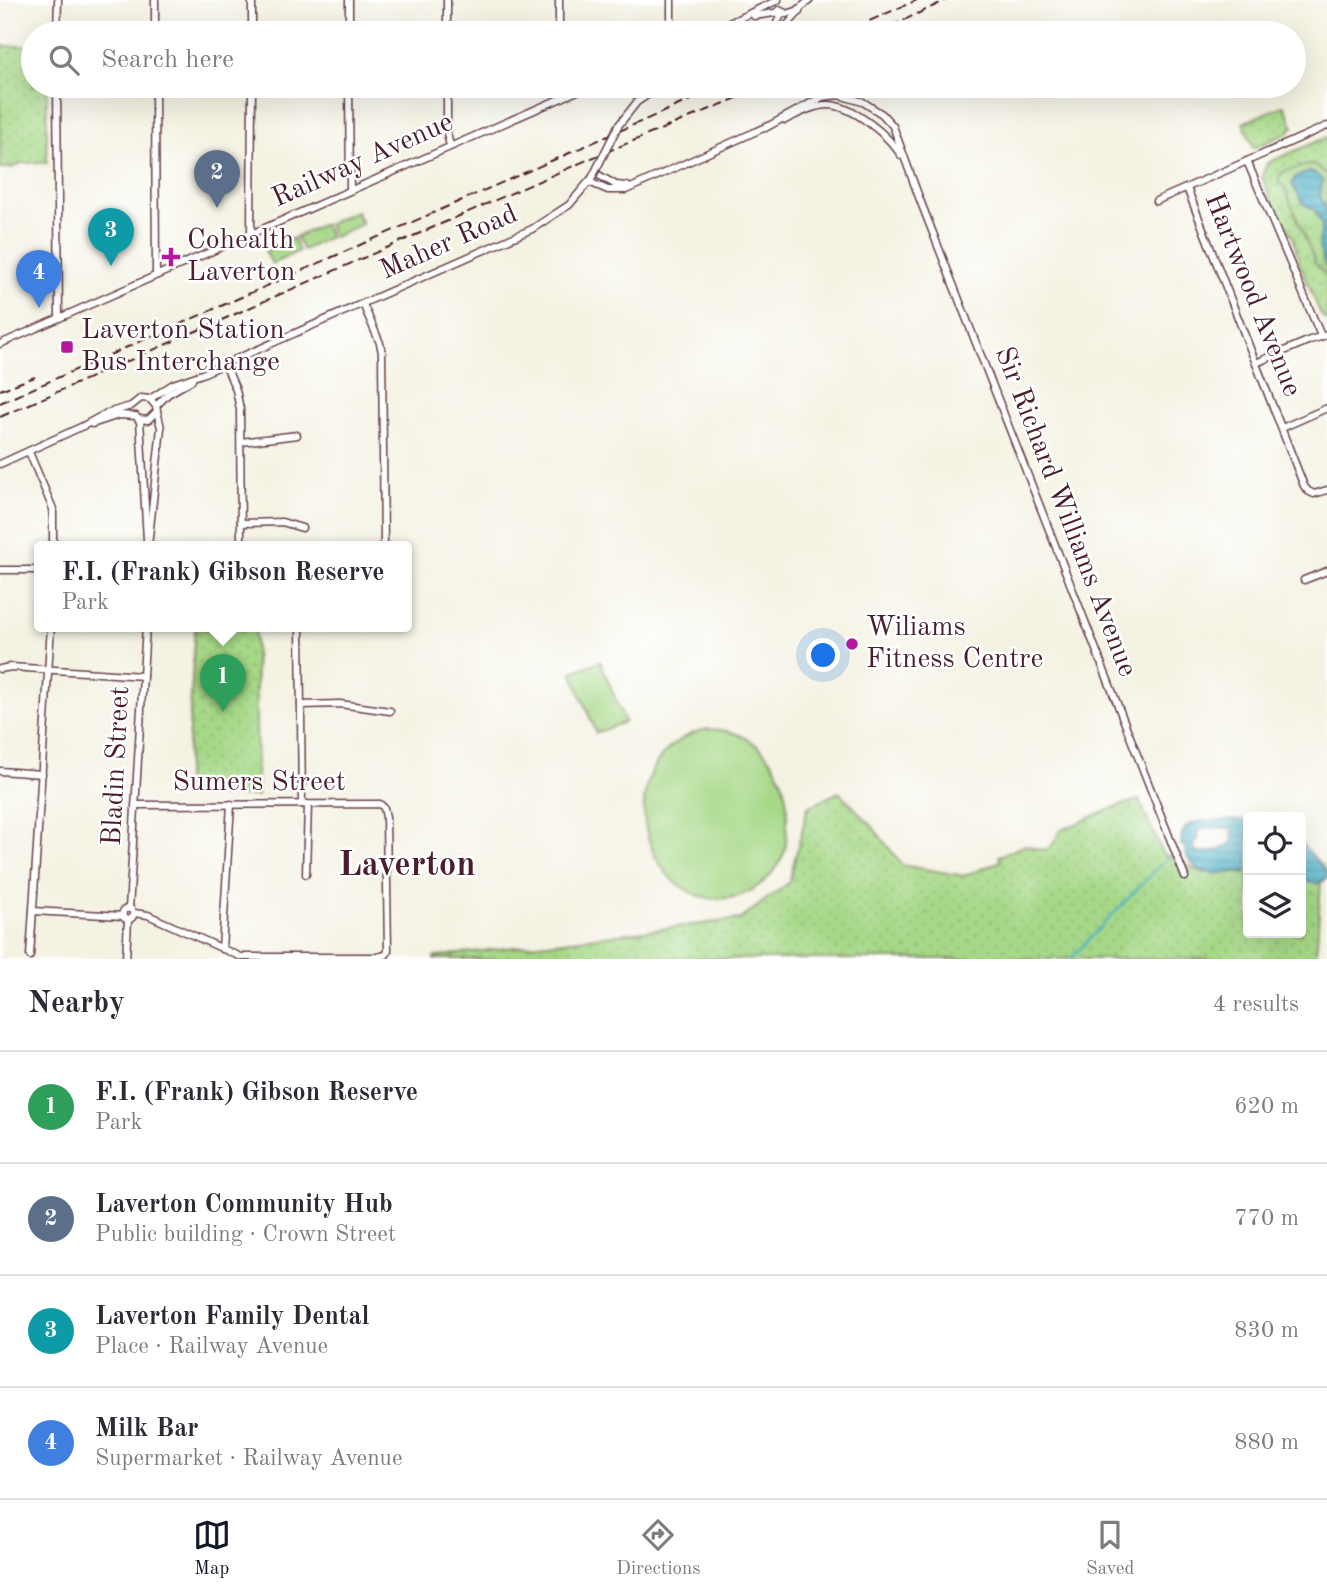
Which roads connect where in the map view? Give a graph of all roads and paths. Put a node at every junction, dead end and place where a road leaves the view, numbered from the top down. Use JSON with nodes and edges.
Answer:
{"nodes":[{"id":1,"x":58,"y":0,"type":"edge"},
{"id":2,"x":155,"y":0,"type":"edge"},
{"id":3,"x":252,"y":0,"type":"edge"},
{"id":4,"x":349,"y":0,"type":"edge"},
{"id":5,"x":447,"y":0,"type":"edge"},
{"id":6,"x":559,"y":0,"type":"edge"},
{"id":7,"x":671,"y":0,"type":"edge"},
{"id":8,"x":778,"y":0,"type":"edge"},
{"id":9,"x":799,"y":0,"type":"edge"},
{"id":10,"x":810,"y":0,"type":"edge"},
{"id":11,"x":799,"y":10,"type":"junction"},
{"id":12,"x":781,"y":12,"type":"junction"},
{"id":13,"x":57,"y":21,"type":"edge"},
{"id":14,"x":155,"y":21,"type":"edge"},
{"id":15,"x":252,"y":21,"type":"edge"},
{"id":16,"x":349,"y":21,"type":"edge"},
{"id":17,"x":447,"y":21,"type":"edge"},
{"id":18,"x":559,"y":21,"type":"edge"},
{"id":19,"x":671,"y":21,"type":"edge"},
{"id":20,"x":735,"y":21,"type":"joint"},
{"id":21,"x":777,"y":21,"type":"edge"},
{"id":22,"x":792,"y":21,"type":"edge"},
{"id":23,"x":57,"y":98,"type":"edge"},
{"id":24,"x":155,"y":98,"type":"edge"},
{"id":25,"x":252,"y":98,"type":"edge"},
{"id":26,"x":349,"y":98,"type":"edge"},
{"id":27,"x":447,"y":98,"type":"edge"},
{"id":28,"x":562,"y":98,"type":"edge"},
{"id":29,"x":643,"y":98,"type":"edge"},
{"id":30,"x":818,"y":98,"type":"edge"},
{"id":31,"x":847,"y":98,"type":"edge"},
{"id":32,"x":869,"y":106,"type":"junction"},
{"id":33,"x":861,"y":119,"type":"junction"},
{"id":34,"x":1327,"y":127,"type":"edge"},
{"id":35,"x":765,"y":128,"type":"junction"},
{"id":36,"x":450,"y":146,"type":"junction"},
{"id":37,"x":905,"y":162,"type":"junction"},
{"id":38,"x":1247,"y":162,"type":"junction"},
{"id":39,"x":594,"y":177,"type":"junction"},
{"id":40,"x":1187,"y":188,"type":"junction"},
{"id":41,"x":350,"y":190,"type":"junction"},
{"id":42,"x":1156,"y":201,"type":"dead end"},
{"id":43,"x":251,"y":233,"type":"junction"},
{"id":44,"x":156,"y":275,"type":"junction"},
{"id":45,"x":363,"y":304,"type":"junction"},
{"id":46,"x":58,"y":317,"type":"junction"},
{"id":47,"x":1324,"y":336,"type":"edge"},
{"id":48,"x":0,"y":344,"type":"edge"},
{"id":49,"x":1256,"y":363,"type":"junction"},
{"id":50,"x":225,"y":364,"type":"junction"},
{"id":51,"x":202,"y":374,"type":"junction"},
{"id":52,"x":150,"y":399,"type":"junction"},
{"id":53,"x":134,"y":403,"type":"junction"},
{"id":54,"x":1327,"y":408,"type":"edge"},
{"id":55,"x":156,"y":409,"type":"junction"},
{"id":56,"x":138,"y":418,"type":"junction"},
{"id":57,"x":83,"y":426,"type":"junction"},
{"id":58,"x":1282,"y":428,"type":"junction"},
{"id":59,"x":296,"y":435,"type":"dead end"},
{"id":60,"x":241,"y":442,"type":"junction"},
{"id":61,"x":29,"y":452,"type":"junction"},
{"id":62,"x":0,"y":464,"type":"edge"},
{"id":63,"x":1327,"y":490,"type":"edge"},
{"id":64,"x":241,"y":523,"type":"junction"},
{"id":65,"x":302,"y":528,"type":"dead end"},
{"id":66,"x":53,"y":541,"type":"edge"},
{"id":67,"x":148,"y":541,"type":"edge"},
{"id":68,"x":149,"y":541,"type":"edge"},
{"id":69,"x":241,"y":541,"type":"edge"},
{"id":70,"x":384,"y":541,"type":"edge"},
{"id":71,"x":0,"y":569,"type":"edge"},
{"id":72,"x":34,"y":570,"type":"edge"},
{"id":73,"x":1327,"y":571,"type":"edge"},
{"id":74,"x":1304,"y":580,"type":"dead end"},
{"id":75,"x":51,"y":632,"type":"edge"},
{"id":76,"x":146,"y":632,"type":"edge"},
{"id":77,"x":300,"y":632,"type":"edge"},
{"id":78,"x":0,"y":669,"type":"edge"},
{"id":79,"x":49,"y":670,"type":"junction"},
{"id":80,"x":143,"y":676,"type":"junction"},
{"id":81,"x":301,"y":705,"type":"junction"},
{"id":82,"x":390,"y":711,"type":"dead end"},
{"id":83,"x":0,"y":771,"type":"edge"},
{"id":84,"x":42,"y":774,"type":"junction"},
{"id":85,"x":231,"y":804,"type":"junction"},
{"id":86,"x":305,"y":804,"type":"junction"},
{"id":87,"x":135,"y":805,"type":"junction"},
{"id":88,"x":306,"y":874,"type":"dead end"},
{"id":89,"x":1185,"y":877,"type":"dead end"},
{"id":90,"x":33,"y":911,"type":"junction"},
{"id":91,"x":131,"y":911,"type":"junction"},
{"id":92,"x":125,"y":918,"type":"junction"},
{"id":93,"x":222,"y":949,"type":"junction"},
{"id":94,"x":30,"y":956,"type":"dead end"},
{"id":95,"x":125,"y":959,"type":"edge"}],
"edges":[{"from":1,"to":13,"type":"street"},
{"from":2,"to":14,"type":"street"},
{"from":3,"to":15,"type":"street"},
{"from":4,"to":16,"type":"street"},
{"from":5,"to":17,"type":"street"},
{"from":6,"to":18,"type":"street"},
{"from":7,"to":19,"type":"street"},
{"from":8,"to":12,"type":"street"},
{"from":8,"to":20,"type":"street"},
{"from":9,"to":11,"type":"street"},
{"from":10,"to":11,"type":"street"},
{"from":11,"to":12,"type":"street"},
{"from":11,"to":22,"type":"street"},
{"from":12,"to":20,"type":"street"},
{"from":12,"to":21,"type":"street"},
{"from":23,"to":46,"type":"street"},
{"from":24,"to":44,"type":"street"},
{"from":25,"to":43,"type":"street"},
{"from":26,"to":41,"type":"street"},
{"from":27,"to":36,"type":"street"},
{"from":28,"to":36,"type":"street","name":"Railway Avenue"},
{"from":29,"to":39,"type":"street","name":"Maher Road","bridge":true},
{"from":30,"to":35,"type":"street","name":"Sir Richard Williams Avenue"},
{"from":31,"to":32,"type":"street","name":"Sir Richard Williams Avenue"},
{"from":32,"to":33,"type":"street"},
{"from":32,"to":37,"type":"street","name":"Sir Richard Williams Avenue"},
{"from":33,"to":35,"type":"street","name":"Sir Richard Williams Avenue"},
{"from":33,"to":37,"type":"street","name":"Sir Richard Williams Avenue"},
{"from":34,"to":38,"type":"street"},
{"from":35,"to":39,"type":"street","name":"Sir Richard Williams Avenue"},
{"from":36,"to":41,"type":"street","name":"Railway Avenue"},
{"from":37,"to":89,"type":"street","name":"Sir Richard Williams Avenue"},
{"from":38,"to":40,"type":"street"},
{"from":38,"to":47,"type":"street"},
{"from":39,"to":45,"type":"street","name":"Maher Road"},
{"from":40,"to":42,"type":"street"},
{"from":40,"to":49,"type":"street","name":"Hartwood Avenue"},
{"from":41,"to":43,"type":"street","name":"Railway Avenue"},
{"from":43,"to":44,"type":"street","name":"Railway Avenue"},
{"from":44,"to":46,"type":"street","name":"Railway Avenue"},
{"from":45,"to":50,"type":"street","name":"Maher Road"},
{"from":45,"to":70,"type":"street"},
{"from":46,"to":48,"type":"street","name":"Railway Avenue"},
{"from":47,"to":49,"type":"street"},
{"from":49,"to":58,"type":"street","name":"Hartwood Avenue"},
{"from":50,"to":51,"type":"street","name":"Maher Road"},
{"from":50,"to":60,"type":"street"},
{"from":51,"to":52,"type":"street","name":"Maher Road"},
{"from":51,"to":55,"type":"street","name":"Maher Road"},
{"from":52,"to":53,"type":"street"},
{"from":52,"to":55,"type":"street"},
{"from":53,"to":56,"type":"street"},
{"from":53,"to":57,"type":"street"},
{"from":54,"to":58,"type":"street"},
{"from":55,"to":56,"type":"street"},
{"from":55,"to":68,"type":"street"},
{"from":56,"to":57,"type":"street"},
{"from":56,"to":67,"type":"street"},
{"from":57,"to":61,"type":"street"},
{"from":58,"to":63,"type":"street","name":"Hartwood Avenue"},
{"from":59,"to":60,"type":"street"},
{"from":60,"to":64,"type":"street"},
{"from":61,"to":62,"type":"street"},
{"from":61,"to":66,"type":"street"},
{"from":64,"to":65,"type":"street"},
{"from":64,"to":69,"type":"street"},
{"from":71,"to":72,"type":"street"},
{"from":73,"to":74,"type":"street"},
{"from":75,"to":79,"type":"street"},
{"from":76,"to":80,"type":"street","name":"Bladin Street"},
{"from":77,"to":81,"type":"street"},
{"from":78,"to":79,"type":"street"},
{"from":79,"to":80,"type":"street"},
{"from":79,"to":84,"type":"street"},
{"from":80,"to":87,"type":"street","name":"Bladin Street"},
{"from":81,"to":82,"type":"street"},
{"from":81,"to":86,"type":"street"},
{"from":83,"to":84,"type":"street"},
{"from":84,"to":90,"type":"street"},
{"from":85,"to":86,"type":"street","name":"Sumers Street"},
{"from":85,"to":87,"type":"street","name":"Sumers Street"},
{"from":85,"to":93,"type":"street"},
{"from":86,"to":88,"type":"street"},
{"from":86,"to":93,"type":"street","name":"Sumers Street"},
{"from":87,"to":91,"type":"street","name":"Bladin Street"},
{"from":90,"to":92,"type":"street"},
{"from":90,"to":94,"type":"street"},
{"from":91,"to":92,"type":"street"},
{"from":91,"to":93,"type":"street"},
{"from":92,"to":95,"type":"street"}]}
